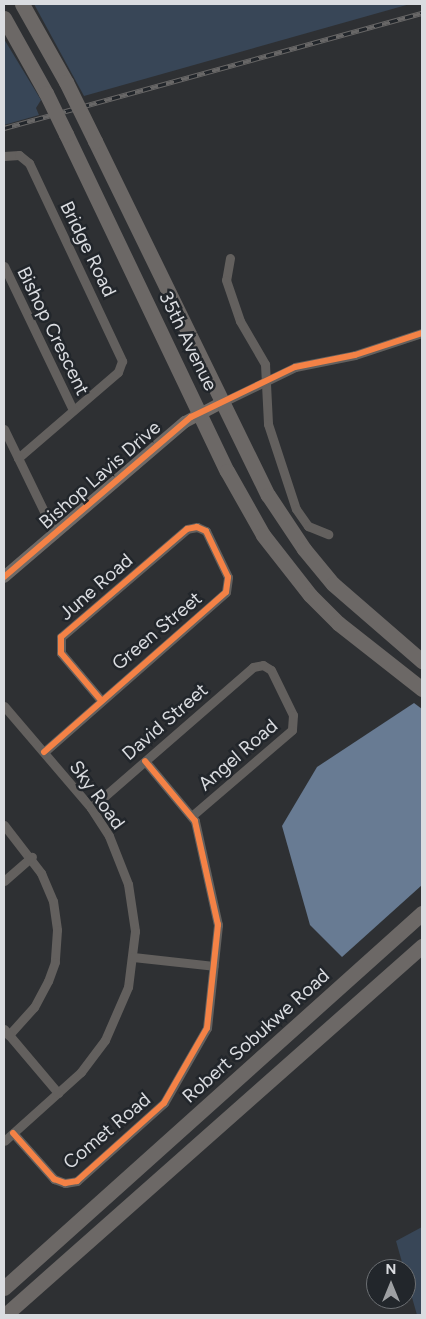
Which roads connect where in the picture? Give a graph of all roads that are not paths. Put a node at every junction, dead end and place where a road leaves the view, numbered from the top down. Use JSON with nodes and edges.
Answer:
{"nodes":[{"id":1,"x":22,"y":4,"type":"edge"},
{"id":2,"x":4,"y":18,"type":"edge"},
{"id":3,"x":4,"y":156,"type":"edge"},
{"id":4,"x":230,"y":258,"type":"dead end"},
{"id":5,"x":4,"y":266,"type":"edge"},
{"id":6,"x":422,"y":333,"type":"edge"},
{"id":7,"x":268,"y":380,"type":"junction"},
{"id":8,"x":221,"y":403,"type":"junction"},
{"id":9,"x":73,"y":410,"type":"junction"},
{"id":10,"x":201,"y":413,"type":"junction"},
{"id":11,"x":4,"y":429,"type":"edge"},
{"id":12,"x":18,"y":458,"type":"junction"},
{"id":13,"x":187,"y":528,"type":"joint"},
{"id":14,"x":54,"y":534,"type":"junction"},
{"id":15,"x":328,"y":534,"type":"dead end"},
{"id":16,"x":4,"y":577,"type":"edge"},
{"id":17,"x":422,"y":662,"type":"edge"},
{"id":18,"x":262,"y":665,"type":"joint"},
{"id":19,"x":422,"y":690,"type":"edge"},
{"id":20,"x":100,"y":699,"type":"junction"},
{"id":21,"x":4,"y":706,"type":"edge"},
{"id":22,"x":44,"y":752,"type":"junction"},
{"id":23,"x":144,"y":761,"type":"junction"},
{"id":24,"x":91,"y":808,"type":"junction"},
{"id":25,"x":193,"y":815,"type":"junction"},
{"id":26,"x":4,"y":825,"type":"edge"},
{"id":27,"x":32,"y":858,"type":"junction"},
{"id":28,"x":4,"y":882,"type":"edge"},
{"id":29,"x":422,"y":913,"type":"edge"},
{"id":30,"x":421,"y":949,"type":"edge"},
{"id":31,"x":133,"y":957,"type":"junction"},
{"id":32,"x":214,"y":966,"type":"junction"},
{"id":33,"x":6,"y":1032,"type":"edge"},
{"id":34,"x":58,"y":1093,"type":"junction"},
{"id":35,"x":13,"y":1133,"type":"junction"},
{"id":36,"x":4,"y":1141,"type":"edge"},
{"id":37,"x":4,"y":1288,"type":"edge"},
{"id":38,"x":5,"y":1315,"type":"edge"}],
"edges":[{"from":1,"to":8,"type":"main road","name":"35th Avenue","bridge":true},
{"from":2,"to":10,"type":"main road","name":"35th Avenue","bridge":true},
{"from":3,"to":9,"type":"street","name":"Bridge Road"},
{"from":4,"to":7,"type":"street"},
{"from":5,"to":9,"type":"street","name":"Bishop Crescent"},
{"from":6,"to":7,"type":"street"},
{"from":7,"to":8,"type":"street"},
{"from":7,"to":15,"type":"street"},
{"from":8,"to":10,"type":"street","name":"Bishop Lavis Drive"},
{"from":8,"to":17,"type":"main road","name":"35th Avenue"},
{"from":9,"to":12,"type":"street"},
{"from":10,"to":14,"type":"street","name":"Bishop Lavis Drive"},
{"from":10,"to":19,"type":"main road","name":"35th Avenue"},
{"from":11,"to":12,"type":"street"},
{"from":12,"to":14,"type":"street"},
{"from":13,"to":20,"type":"street","name":"June Road"},
{"from":13,"to":20,"type":"street","name":"Green Street"},
{"from":14,"to":16,"type":"street","name":"Bishop Lavis Drive"},
{"from":18,"to":23,"type":"street","name":"David Street"},
{"from":18,"to":25,"type":"street","name":"Angel Road"},
{"from":20,"to":22,"type":"street","name":"Green Street"},
{"from":21,"to":22,"type":"street","name":"Sky Road"},
{"from":22,"to":24,"type":"street","name":"Sky Road"},
{"from":23,"to":24,"type":"street","name":"David Street"},
{"from":23,"to":25,"type":"street","name":"Comet Road"},
{"from":24,"to":31,"type":"street","name":"Sky Road"},
{"from":25,"to":32,"type":"street","name":"Comet Road"},
{"from":26,"to":27,"type":"street"},
{"from":27,"to":28,"type":"street"},
{"from":27,"to":33,"type":"street"},
{"from":29,"to":37,"type":"main road","name":"Robert Sobukwe Road"},
{"from":30,"to":38,"type":"main road"},
{"from":31,"to":32,"type":"street"},
{"from":31,"to":34,"type":"street","name":"Sky Road"},
{"from":32,"to":35,"type":"street","name":"Comet Road"},
{"from":33,"to":34,"type":"street"},
{"from":34,"to":35,"type":"street","name":"Sky Road"},
{"from":35,"to":36,"type":"street","name":"Sky Road"}]}
